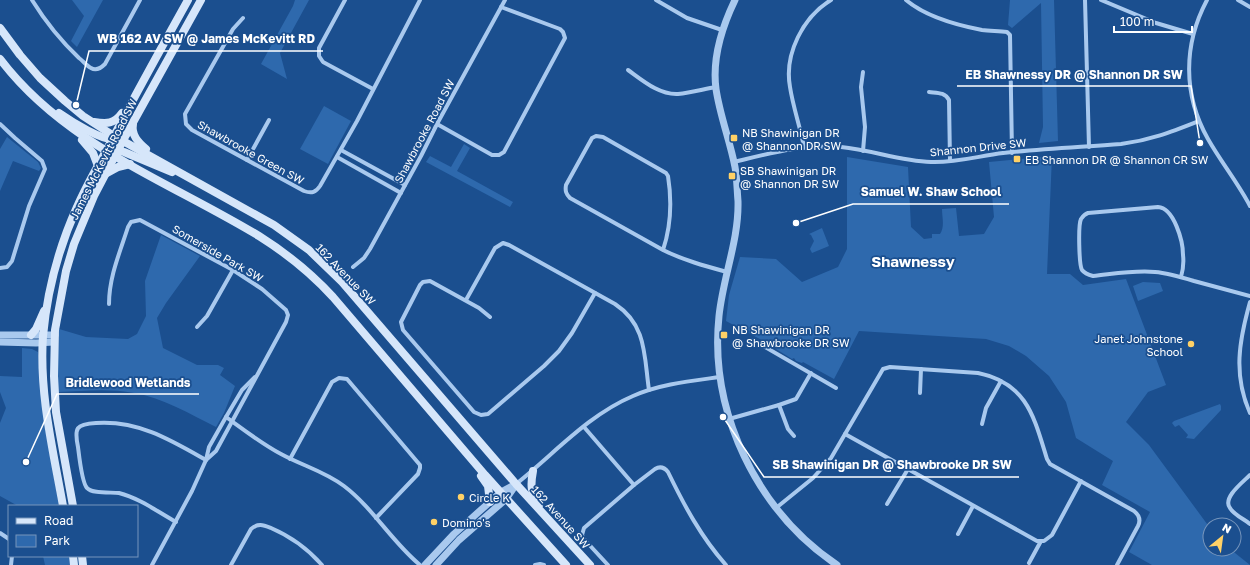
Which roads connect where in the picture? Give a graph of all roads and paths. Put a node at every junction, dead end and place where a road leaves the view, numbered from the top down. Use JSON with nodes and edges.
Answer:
{"nodes":[{"id":1,"x":32,"y":0,"type":"edge"},
{"id":2,"x":140,"y":0,"type":"edge"},
{"id":3,"x":188,"y":0,"type":"edge"},
{"id":4,"x":201,"y":0,"type":"edge"},
{"id":5,"x":345,"y":0,"type":"edge"},
{"id":6,"x":420,"y":0,"type":"edge"},
{"id":7,"x":505,"y":0,"type":"edge"},
{"id":8,"x":656,"y":0,"type":"edge"},
{"id":9,"x":735,"y":0,"type":"edge"},
{"id":10,"x":832,"y":0,"type":"edge"},
{"id":11,"x":906,"y":0,"type":"edge"},
{"id":12,"x":1085,"y":0,"type":"edge"},
{"id":13,"x":1101,"y":0,"type":"edge"},
{"id":14,"x":1207,"y":0,"type":"edge"},
{"id":15,"x":1238,"y":0,"type":"edge"},
{"id":16,"x":501,"y":7,"type":"junction"},
{"id":17,"x":1250,"y":7,"type":"edge"},
{"id":18,"x":243,"y":18,"type":"dead end"},
{"id":19,"x":0,"y":28,"type":"edge"},
{"id":20,"x":722,"y":30,"type":"junction"},
{"id":21,"x":1193,"y":34,"type":"junction"},
{"id":22,"x":0,"y":59,"type":"edge"},
{"id":23,"x":628,"y":70,"type":"dead end"},
{"id":24,"x":863,"y":72,"type":"dead end"},
{"id":25,"x":1087,"y":75,"type":"junction"},
{"id":26,"x":1115,"y":75,"type":"dead end"},
{"id":27,"x":716,"y":87,"type":"junction"},
{"id":28,"x":373,"y":89,"type":"junction"},
{"id":29,"x":929,"y":92,"type":"dead end"},
{"id":30,"x":33,"y":96,"type":"junction"},
{"id":31,"x":132,"y":102,"type":"junction"},
{"id":32,"x":134,"y":120,"type":"junction"},
{"id":33,"x":269,"y":120,"type":"dead end"},
{"id":34,"x":1199,"y":120,"type":"junction"},
{"id":35,"x":92,"y":122,"type":"junction"},
{"id":36,"x":0,"y":124,"type":"edge"},
{"id":37,"x":436,"y":124,"type":"junction"},
{"id":38,"x":71,"y":128,"type":"junction"},
{"id":39,"x":113,"y":138,"type":"junction"},
{"id":40,"x":123,"y":140,"type":"junction"},
{"id":41,"x":1089,"y":146,"type":"junction"},
{"id":42,"x":804,"y":147,"type":"junction"},
{"id":43,"x":341,"y":150,"type":"junction"},
{"id":44,"x":106,"y":151,"type":"junction"},
{"id":45,"x":863,"y":151,"type":"junction"},
{"id":46,"x":116,"y":153,"type":"junction"},
{"id":47,"x":1012,"y":153,"type":"junction"},
{"id":48,"x":337,"y":157,"type":"junction"},
{"id":49,"x":159,"y":160,"type":"junction"},
{"id":50,"x":247,"y":160,"type":"junction"},
{"id":51,"x":950,"y":161,"type":"junction"},
{"id":52,"x":734,"y":162,"type":"junction"},
{"id":53,"x":130,"y":164,"type":"junction"},
{"id":54,"x":98,"y":166,"type":"junction"},
{"id":55,"x":105,"y":175,"type":"junction"},
{"id":56,"x":199,"y":183,"type":"junction"},
{"id":57,"x":405,"y":185,"type":"junction"},
{"id":58,"x":401,"y":193,"type":"junction"},
{"id":59,"x":1250,"y":206,"type":"edge"},
{"id":60,"x":663,"y":250,"type":"junction"},
{"id":61,"x":353,"y":267,"type":"dead end"},
{"id":62,"x":0,"y":268,"type":"edge"},
{"id":63,"x":233,"y":270,"type":"junction"},
{"id":64,"x":727,"y":272,"type":"junction"},
{"id":65,"x":1181,"y":277,"type":"junction"},
{"id":66,"x":595,"y":293,"type":"junction"},
{"id":67,"x":1250,"y":296,"type":"edge"},
{"id":68,"x":466,"y":300,"type":"junction"},
{"id":69,"x":1250,"y":302,"type":"edge"},
{"id":70,"x":48,"y":303,"type":"junction"},
{"id":71,"x":109,"y":304,"type":"dead end"},
{"id":72,"x":490,"y":317,"type":"dead end"},
{"id":73,"x":197,"y":327,"type":"dead end"},
{"id":74,"x":31,"y":335,"type":"junction"},
{"id":75,"x":0,"y":336,"type":"edge"},
{"id":76,"x":55,"y":338,"type":"junction"},
{"id":77,"x":43,"y":339,"type":"junction"},
{"id":78,"x":753,"y":340,"type":"dead end"},
{"id":79,"x":0,"y":342,"type":"edge"},
{"id":80,"x":921,"y":369,"type":"junction"},
{"id":81,"x":811,"y":373,"type":"junction"},
{"id":82,"x":256,"y":376,"type":"junction"},
{"id":83,"x":720,"y":377,"type":"junction"},
{"id":84,"x":1001,"y":381,"type":"junction"},
{"id":85,"x":836,"y":388,"type":"dead end"},
{"id":86,"x":648,"y":390,"type":"junction"},
{"id":87,"x":920,"y":393,"type":"dead end"},
{"id":88,"x":779,"y":405,"type":"junction"},
{"id":89,"x":1250,"y":413,"type":"edge"},
{"id":90,"x":226,"y":417,"type":"junction"},
{"id":91,"x":729,"y":419,"type":"junction"},
{"id":92,"x":232,"y":422,"type":"junction"},
{"id":93,"x":982,"y":424,"type":"dead end"},
{"id":94,"x":584,"y":427,"type":"junction"},
{"id":95,"x":845,"y":434,"type":"junction"},
{"id":96,"x":794,"y":436,"type":"dead end"},
{"id":97,"x":471,"y":458,"type":"junction"},
{"id":98,"x":290,"y":459,"type":"junction"},
{"id":99,"x":206,"y":460,"type":"junction"},
{"id":100,"x":908,"y":469,"type":"junction"},
{"id":101,"x":533,"y":471,"type":"junction"},
{"id":102,"x":1250,"y":476,"type":"edge"},
{"id":103,"x":1081,"y":481,"type":"junction"},
{"id":104,"x":516,"y":484,"type":"junction"},
{"id":105,"x":634,"y":484,"type":"junction"},
{"id":106,"x":504,"y":496,"type":"junction"},
{"id":107,"x":490,"y":502,"type":"junction"},
{"id":108,"x":887,"y":504,"type":"dead end"},
{"id":109,"x":63,"y":505,"type":"edge"},
{"id":110,"x":73,"y":505,"type":"edge"},
{"id":111,"x":973,"y":506,"type":"junction"},
{"id":112,"x":776,"y":508,"type":"junction"},
{"id":113,"x":376,"y":518,"type":"junction"},
{"id":114,"x":546,"y":518,"type":"junction"},
{"id":115,"x":176,"y":522,"type":"junction"},
{"id":116,"x":1250,"y":524,"type":"edge"},
{"id":117,"x":958,"y":534,"type":"dead end"},
{"id":118,"x":1041,"y":541,"type":"junction"},
{"id":119,"x":1029,"y":563,"type":"dead end"},
{"id":120,"x":152,"y":565,"type":"edge"},
{"id":121,"x":231,"y":565,"type":"edge"},
{"id":122,"x":322,"y":565,"type":"edge"},
{"id":123,"x":420,"y":565,"type":"edge"},
{"id":124,"x":425,"y":565,"type":"edge"},
{"id":125,"x":436,"y":565,"type":"edge"},
{"id":126,"x":535,"y":565,"type":"edge"},
{"id":127,"x":544,"y":565,"type":"edge"},
{"id":128,"x":566,"y":565,"type":"edge"},
{"id":129,"x":590,"y":565,"type":"edge"},
{"id":130,"x":608,"y":565,"type":"edge"},
{"id":131,"x":726,"y":565,"type":"edge"},
{"id":132,"x":837,"y":565,"type":"edge"},
{"id":133,"x":1117,"y":565,"type":"edge"}],
"edges":[{"from":1,"to":2,"type":"street"},
{"from":3,"to":31,"type":"main road","name":"James McKevitt Road SW"},
{"from":4,"to":32,"type":"main road","name":"James McKevitt Road SW"},
{"from":5,"to":28,"type":"street"},
{"from":6,"to":28,"type":"street","name":"Shawbrooke Green SW"},
{"from":7,"to":16,"type":"street","name":"Shawbrooke Road SW"},
{"from":8,"to":20,"type":"street"},
{"from":9,"to":20,"type":"street"},
{"from":10,"to":42,"type":"street"},
{"from":11,"to":47,"type":"street"},
{"from":12,"to":25,"type":"street"},
{"from":13,"to":21,"type":"street"},
{"from":14,"to":21,"type":"street"},
{"from":15,"to":17,"type":"street"},
{"from":16,"to":37,"type":"street","name":"Shawbrooke Road SW"},
{"from":16,"to":37,"type":"street"},
{"from":18,"to":50,"type":"street","name":"Shawbrooke Green SW"},
{"from":19,"to":35,"type":"main road"},
{"from":20,"to":27,"type":"street"},
{"from":21,"to":34,"type":"street"},
{"from":22,"to":30,"type":"main road"},
{"from":23,"to":27,"type":"street"},
{"from":24,"to":45,"type":"street"},
{"from":25,"to":26,"type":"street"},
{"from":25,"to":41,"type":"street"},
{"from":27,"to":52,"type":"street"},
{"from":28,"to":43,"type":"street","name":"Shawbrooke Green SW"},
{"from":29,"to":51,"type":"street"},
{"from":30,"to":38,"type":"main road"},
{"from":30,"to":39,"type":"main road"},
{"from":31,"to":35,"type":"main road"},
{"from":31,"to":39,"type":"main road","name":"James McKevitt Road SW"},
{"from":32,"to":40,"type":"main road","name":"James McKevitt Road SW"},
{"from":32,"to":49,"type":"main road"},
{"from":33,"to":50,"type":"street"},
{"from":34,"to":41,"type":"street","name":"Shannon Drive SW"},
{"from":34,"to":59,"type":"street"},
{"from":35,"to":39,"type":"main road"},
{"from":36,"to":62,"type":"street"},
{"from":37,"to":57,"type":"street","name":"Shawbrooke Road SW"},
{"from":38,"to":44,"type":"main road"},
{"from":38,"to":54,"type":"main road"},
{"from":39,"to":40,"type":"main road"},
{"from":39,"to":44,"type":"main road","name":"James McKevitt Road SW"},
{"from":40,"to":46,"type":"main road","name":"James McKevitt Road SW"},
{"from":40,"to":49,"type":"main road","name":"162 Avenue SW"},
{"from":41,"to":47,"type":"street","name":"Shannon Drive SW"},
{"from":42,"to":45,"type":"street","name":"Shannon Drive SW"},
{"from":42,"to":52,"type":"street","name":"Shannon Drive SW"},
{"from":43,"to":48,"type":"street","name":"Shawbrooke Green SW"},
{"from":43,"to":57,"type":"street"},
{"from":44,"to":46,"type":"main road"},
{"from":44,"to":54,"type":"main road","name":"James McKevitt Road SW"},
{"from":45,"to":51,"type":"street","name":"Shannon Drive SW"},
{"from":46,"to":53,"type":"main road"},
{"from":46,"to":55,"type":"main road","name":"James McKevitt Road SW"},
{"from":46,"to":56,"type":"main road"},
{"from":47,"to":51,"type":"street","name":"Shannon Drive SW"},
{"from":48,"to":50,"type":"street","name":"Shawbrooke Green SW"},
{"from":48,"to":58,"type":"street"},
{"from":49,"to":56,"type":"main road","name":"162 Avenue SW"},
{"from":52,"to":64,"type":"street"},
{"from":53,"to":55,"type":"main road"},
{"from":53,"to":97,"type":"main road"},
{"from":54,"to":70,"type":"main road","name":"James McKevitt Road SW"},
{"from":55,"to":76,"type":"main road","name":"James McKevitt Road SW"},
{"from":56,"to":104,"type":"main road","name":"162 Avenue SW"},
{"from":57,"to":58,"type":"street","name":"Shawbrooke Road SW"},
{"from":58,"to":61,"type":"street","name":"Shawbrooke Road SW"},
{"from":60,"to":60,"type":"street"},
{"from":60,"to":64,"type":"street"},
{"from":63,"to":71,"type":"street","name":"Somerside Park SW"},
{"from":63,"to":73,"type":"street"},
{"from":63,"to":82,"type":"street","name":"Somerside Park SW"},
{"from":64,"to":83,"type":"street"},
{"from":65,"to":65,"type":"street"},
{"from":65,"to":67,"type":"street"},
{"from":66,"to":68,"type":"street"},
{"from":66,"to":68,"type":"street"},
{"from":66,"to":86,"type":"street"},
{"from":68,"to":72,"type":"street"},
{"from":69,"to":89,"type":"street"},
{"from":70,"to":74,"type":"main road"},
{"from":70,"to":77,"type":"main road","name":"James McKevitt Road SW"},
{"from":74,"to":75,"type":"street"},
{"from":74,"to":77,"type":"street"},
{"from":76,"to":77,"type":"street"},
{"from":76,"to":110,"type":"main road","name":"James McKevitt Road SW"},
{"from":77,"to":79,"type":"street"},
{"from":77,"to":109,"type":"main road","name":"James McKevitt Road SW"},
{"from":78,"to":81,"type":"street"},
{"from":80,"to":84,"type":"street"},
{"from":80,"to":87,"type":"street"},
{"from":80,"to":95,"type":"street"},
{"from":81,"to":85,"type":"street"},
{"from":81,"to":88,"type":"street"},
{"from":82,"to":90,"type":"street","name":"Somerside Park SW"},
{"from":82,"to":92,"type":"street","name":"Somerside Park SW"},
{"from":83,"to":86,"type":"street"},
{"from":83,"to":91,"type":"street"},
{"from":84,"to":93,"type":"street"},
{"from":84,"to":103,"type":"street"},
{"from":86,"to":94,"type":"street"},
{"from":88,"to":91,"type":"street"},
{"from":88,"to":96,"type":"street"},
{"from":90,"to":92,"type":"street"},
{"from":90,"to":99,"type":"street","name":"Somerside Park SW"},
{"from":91,"to":112,"type":"street"},
{"from":92,"to":98,"type":"street"},
{"from":92,"to":99,"type":"street","name":"Somerside Park SW"},
{"from":94,"to":101,"type":"street"},
{"from":94,"to":105,"type":"street"},
{"from":95,"to":100,"type":"street"},
{"from":95,"to":112,"type":"street"},
{"from":97,"to":106,"type":"main road"},
{"from":97,"to":107,"type":"main road"},
{"from":98,"to":113,"type":"street"},
{"from":98,"to":113,"type":"street"},
{"from":99,"to":115,"type":"street","name":"Somerside Park SW"},
{"from":99,"to":115,"type":"street"},
{"from":100,"to":108,"type":"street"},
{"from":100,"to":111,"type":"street"},
{"from":101,"to":104,"type":"street"},
{"from":101,"to":114,"type":"main road"},
{"from":102,"to":116,"type":"street"},
{"from":103,"to":118,"type":"street"},
{"from":103,"to":133,"type":"street"},
{"from":104,"to":106,"type":"street"},
{"from":104,"to":114,"type":"main road","name":"162 Avenue SW"},
{"from":105,"to":130,"type":"street"},
{"from":105,"to":131,"type":"street"},
{"from":106,"to":107,"type":"street"},
{"from":106,"to":125,"type":"street"},
{"from":106,"to":128,"type":"main road"},
{"from":107,"to":124,"type":"street"},
{"from":111,"to":117,"type":"street"},
{"from":111,"to":118,"type":"street"},
{"from":112,"to":132,"type":"street"},
{"from":113,"to":123,"type":"street"},
{"from":114,"to":129,"type":"main road","name":"162 Avenue SW"},
{"from":115,"to":120,"type":"street","name":"Somerside Park SW"},
{"from":118,"to":119,"type":"street"},
{"from":121,"to":122,"type":"street"},
{"from":126,"to":127,"type":"street"}]}
